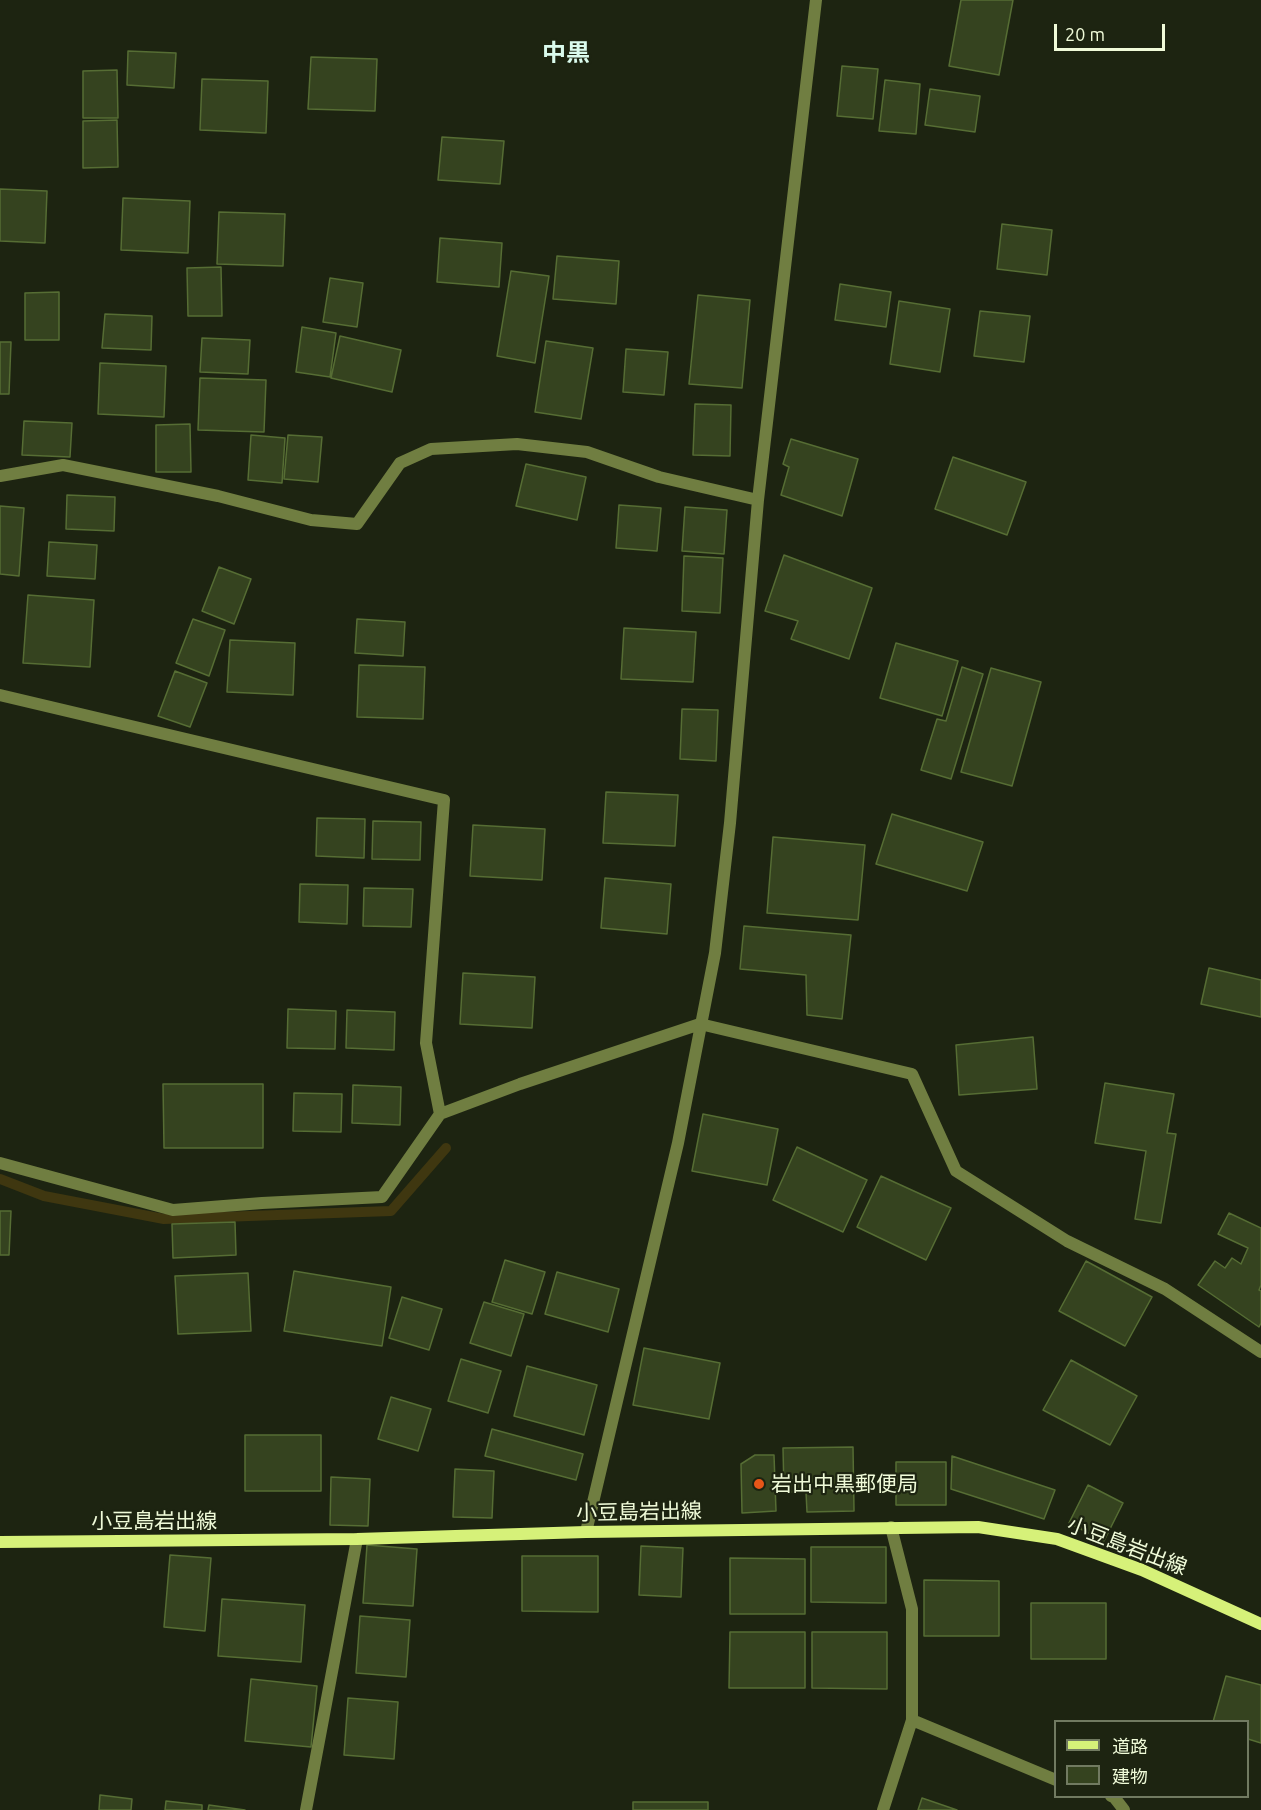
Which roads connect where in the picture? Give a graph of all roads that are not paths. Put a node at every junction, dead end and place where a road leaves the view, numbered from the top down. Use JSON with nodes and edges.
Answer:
{"nodes":[{"id":1,"x":816,"y":0,"type":"edge"},
{"id":2,"x":0,"y":476,"type":"edge"},
{"id":3,"x":758,"y":500,"type":"junction"},
{"id":4,"x":0,"y":695,"type":"edge"},
{"id":5,"x":700,"y":1024,"type":"junction"},
{"id":6,"x":440,"y":1114,"type":"junction"},
{"id":7,"x":0,"y":1163,"type":"edge"},
{"id":8,"x":1261,"y":1352,"type":"edge"},
{"id":9,"x":891,"y":1527,"type":"junction"},
{"id":10,"x":586,"y":1532,"type":"junction"},
{"id":11,"x":357,"y":1539,"type":"junction"},
{"id":12,"x":0,"y":1542,"type":"edge"},
{"id":13,"x":1261,"y":1624,"type":"edge"},
{"id":14,"x":912,"y":1720,"type":"junction"},
{"id":15,"x":1054,"y":1779,"type":"edge"},
{"id":16,"x":1115,"y":1798,"type":"edge"},
{"id":17,"x":306,"y":1810,"type":"edge"},
{"id":18,"x":883,"y":1810,"type":"edge"},
{"id":19,"x":1124,"y":1810,"type":"edge"}],
"edges":[{"from":1,"to":3,"type":"street"},
{"from":2,"to":3,"type":"street"},
{"from":3,"to":5,"type":"street"},
{"from":4,"to":6,"type":"street"},
{"from":5,"to":6,"type":"street"},
{"from":5,"to":8,"type":"street"},
{"from":5,"to":10,"type":"street"},
{"from":6,"to":7,"type":"street"},
{"from":9,"to":10,"type":"main road","name":"小豆島岩出線"},
{"from":9,"to":13,"type":"main road","name":"小豆島岩出線"},
{"from":9,"to":14,"type":"street"},
{"from":10,"to":11,"type":"main road","name":"小豆島岩出線"},
{"from":11,"to":12,"type":"main road","name":"小豆島岩出線"},
{"from":11,"to":17,"type":"street"},
{"from":14,"to":15,"type":"street"},
{"from":14,"to":18,"type":"street"},
{"from":16,"to":19,"type":"street"}]}
